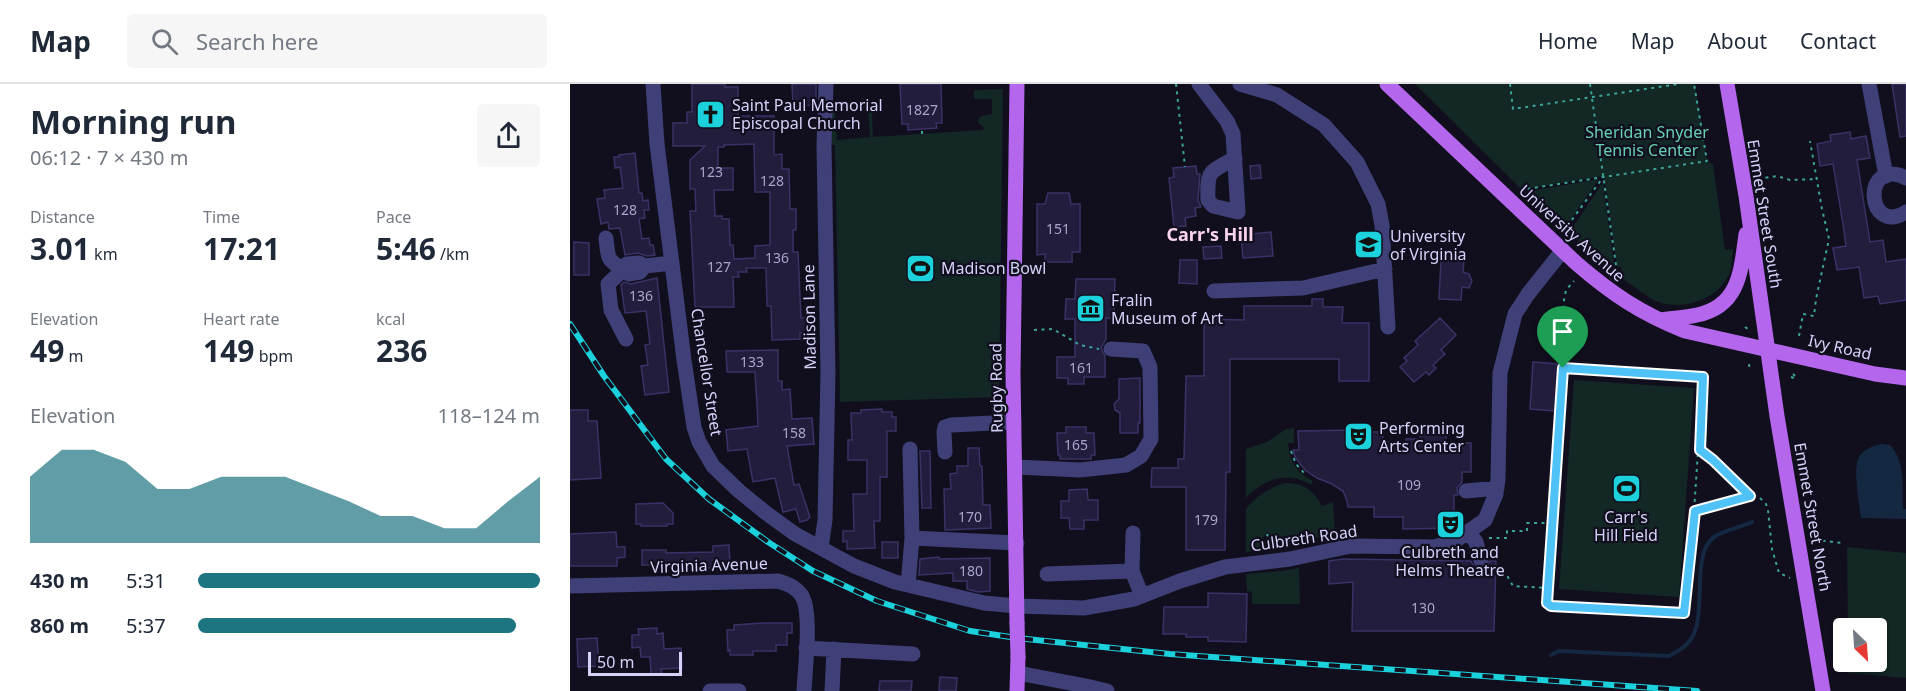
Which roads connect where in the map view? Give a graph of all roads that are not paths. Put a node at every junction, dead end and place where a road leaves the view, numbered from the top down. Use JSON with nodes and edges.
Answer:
{"nodes":[{"id":1,"x":653,"y":84,"type":"edge"},
{"id":2,"x":826,"y":84,"type":"edge"},
{"id":3,"x":1017,"y":84,"type":"edge"},
{"id":4,"x":1199,"y":84,"type":"edge"},
{"id":5,"x":1240,"y":84,"type":"edge"},
{"id":6,"x":1387,"y":84,"type":"edge"},
{"id":7,"x":1726,"y":84,"type":"edge"},
{"id":8,"x":1869,"y":84,"type":"edge"},
{"id":9,"x":1235,"y":158,"type":"dead end"},
{"id":10,"x":1886,"y":176,"type":"junction"},
{"id":11,"x":1906,"y":178,"type":"edge"},
{"id":12,"x":1906,"y":212,"type":"edge"},
{"id":13,"x":1748,"y":219,"type":"junction"},
{"id":14,"x":606,"y":238,"type":"dead end"},
{"id":15,"x":1563,"y":250,"type":"junction"},
{"id":16,"x":672,"y":263,"type":"junction"},
{"id":17,"x":1385,"y":268,"type":"junction"},
{"id":18,"x":624,"y":269,"type":"junction"},
{"id":19,"x":1214,"y":291,"type":"dead end"},
{"id":20,"x":1657,"y":320,"type":"junction"},
{"id":21,"x":1388,"y":327,"type":"dead end"},
{"id":22,"x":626,"y":339,"type":"dead end"},
{"id":23,"x":1111,"y":349,"type":"road end"},
{"id":24,"x":1767,"y":349,"type":"junction"},
{"id":25,"x":1906,"y":378,"type":"edge"},
{"id":26,"x":1014,"y":422,"type":"junction"},
{"id":27,"x":910,"y":449,"type":"dead end"},
{"id":28,"x":945,"y":452,"type":"dead end"},
{"id":29,"x":1015,"y":467,"type":"junction"},
{"id":30,"x":1497,"y":488,"type":"junction"},
{"id":31,"x":1466,"y":491,"type":"dead end"},
{"id":32,"x":1133,"y":533,"type":"dead end"},
{"id":33,"x":1465,"y":534,"type":"junction"},
{"id":34,"x":912,"y":538,"type":"junction"},
{"id":35,"x":1017,"y":543,"type":"junction"},
{"id":36,"x":821,"y":548,"type":"junction"},
{"id":37,"x":1476,"y":561,"type":"dead end"},
{"id":38,"x":1132,"y":571,"type":"junction"},
{"id":39,"x":1047,"y":574,"type":"dead end"},
{"id":40,"x":908,"y":585,"type":"junction"},
{"id":41,"x":570,"y":586,"type":"edge"},
{"id":42,"x":1142,"y":596,"type":"junction"},
{"id":43,"x":1017,"y":606,"type":"junction"},
{"id":44,"x":806,"y":643,"type":"junction"},
{"id":45,"x":834,"y":649,"type":"junction"},
{"id":46,"x":913,"y":654,"type":"dead end"},
{"id":47,"x":1018,"y":674,"type":"junction"},
{"id":48,"x":710,"y":691,"type":"edge"},
{"id":49,"x":739,"y":691,"type":"edge"},
{"id":50,"x":804,"y":691,"type":"edge"},
{"id":51,"x":832,"y":691,"type":"edge"},
{"id":52,"x":1017,"y":691,"type":"edge"},
{"id":53,"x":1107,"y":691,"type":"edge"},
{"id":54,"x":1823,"y":691,"type":"edge"}],
"edges":[{"from":1,"to":16,"type":"street","name":"Chancellor Street"},
{"from":2,"to":36,"type":"street","name":"Madison Lane"},
{"from":3,"to":26,"type":"main road","name":"Rugby Road"},
{"from":4,"to":9,"type":"street"},
{"from":5,"to":17,"type":"street"},
{"from":6,"to":15,"type":"main road","name":"University Avenue"},
{"from":7,"to":13,"type":"main road","name":"Emmet Street South"},
{"from":8,"to":10,"type":"street"},
{"from":10,"to":11,"type":"street"},
{"from":10,"to":12,"type":"street"},
{"from":13,"to":20,"type":"main road"},
{"from":13,"to":24,"type":"main road","name":"Emmet Street South"},
{"from":14,"to":18,"type":"street"},
{"from":15,"to":20,"type":"main road","name":"University Avenue"},
{"from":15,"to":30,"type":"street","name":"Culbreth Road"},
{"from":16,"to":18,"type":"street"},
{"from":16,"to":36,"type":"street","name":"Chancellor Street"},
{"from":17,"to":19,"type":"street"},
{"from":17,"to":21,"type":"street"},
{"from":18,"to":22,"type":"street"},
{"from":20,"to":24,"type":"main road","name":"University Avenue"},
{"from":23,"to":29,"type":"street"},
{"from":24,"to":25,"type":"main road","name":"Ivy Road"},
{"from":24,"to":54,"type":"main road","name":"Emmet Street North"},
{"from":26,"to":28,"type":"street"},
{"from":26,"to":29,"type":"main road","name":"Rugby Road"},
{"from":27,"to":34,"type":"street"},
{"from":29,"to":35,"type":"main road","name":"Rugby Road"},
{"from":30,"to":31,"type":"street"},
{"from":30,"to":33,"type":"street","name":"Culbreth Road"},
{"from":32,"to":38,"type":"street"},
{"from":33,"to":37,"type":"street"},
{"from":33,"to":42,"type":"street","name":"Culbreth Road"},
{"from":34,"to":35,"type":"street"},
{"from":34,"to":40,"type":"street"},
{"from":35,"to":43,"type":"main road","name":"Rugby Road"},
{"from":36,"to":40,"type":"street","name":"Chancellor Street"},
{"from":38,"to":39,"type":"street"},
{"from":38,"to":42,"type":"street"},
{"from":40,"to":43,"type":"street","name":"Chancellor Street"},
{"from":41,"to":44,"type":"street","name":"Virginia Avenue"},
{"from":42,"to":43,"type":"street","name":"Culbreth Road"},
{"from":43,"to":47,"type":"main road","name":"Rugby Road","bridge":true},
{"from":44,"to":45,"type":"street"},
{"from":44,"to":50,"type":"street"},
{"from":45,"to":46,"type":"street"},
{"from":45,"to":51,"type":"street"},
{"from":47,"to":52,"type":"main road","name":"Rugby Road"},
{"from":47,"to":53,"type":"street"},
{"from":48,"to":49,"type":"street"}]}
